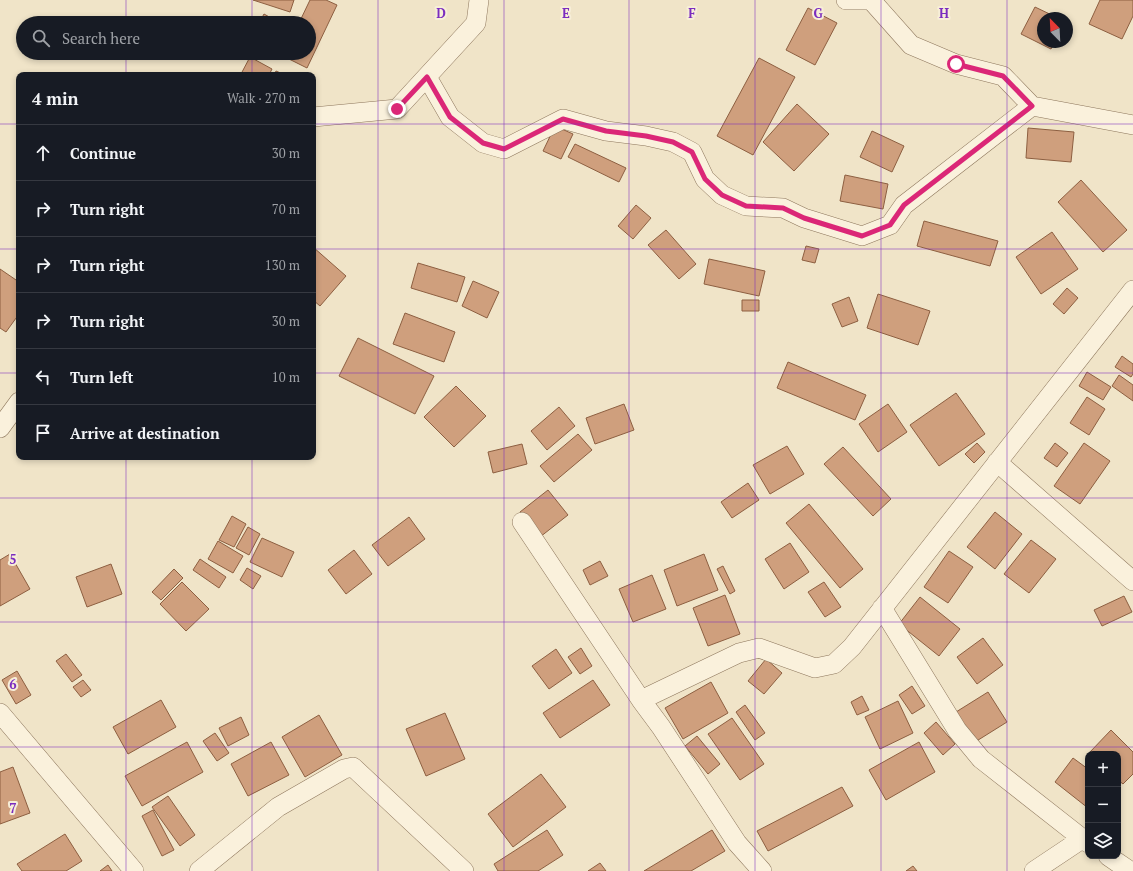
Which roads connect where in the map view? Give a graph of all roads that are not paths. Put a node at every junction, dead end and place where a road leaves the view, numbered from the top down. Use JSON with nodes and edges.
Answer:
{"nodes":[{"id":1,"x":479,"y":0,"type":"edge"},
{"id":2,"x":846,"y":0,"type":"edge"},
{"id":3,"x":427,"y":77,"type":"junction"},
{"id":4,"x":1032,"y":106,"type":"junction"},
{"id":5,"x":316,"y":117,"type":"edge"},
{"id":6,"x":1133,"y":125,"type":"edge"},
{"id":7,"x":1133,"y":290,"type":"edge"},
{"id":8,"x":16,"y":406,"type":"edge"},
{"id":9,"x":0,"y":428,"type":"edge"},
{"id":10,"x":997,"y":462,"type":"junction"},
{"id":11,"x":522,"y":522,"type":"dead end"},
{"id":12,"x":1133,"y":581,"type":"edge"},
{"id":13,"x":882,"y":608,"type":"junction"},
{"id":14,"x":641,"y":700,"type":"junction"},
{"id":15,"x":0,"y":713,"type":"edge"},
{"id":16,"x":1085,"y":841,"type":"edge"},
{"id":17,"x":1112,"y":859,"type":"edge"},
{"id":18,"x":134,"y":871,"type":"edge"},
{"id":19,"x":200,"y":871,"type":"edge"},
{"id":20,"x":464,"y":871,"type":"edge"},
{"id":21,"x":762,"y":871,"type":"edge"},
{"id":22,"x":1034,"y":871,"type":"edge"},
{"id":23,"x":1130,"y":871,"type":"edge"}],
"edges":[{"from":1,"to":3,"type":"street"},
{"from":2,"to":4,"type":"street"},
{"from":3,"to":4,"type":"street"},
{"from":3,"to":5,"type":"street"},
{"from":4,"to":6,"type":"street"},
{"from":7,"to":10,"type":"street"},
{"from":8,"to":9,"type":"street"},
{"from":10,"to":12,"type":"street"},
{"from":10,"to":13,"type":"street"},
{"from":11,"to":14,"type":"street"},
{"from":13,"to":14,"type":"street"},
{"from":13,"to":16,"type":"street"},
{"from":14,"to":21,"type":"street"},
{"from":15,"to":18,"type":"street"},
{"from":16,"to":22,"type":"street"},
{"from":17,"to":23,"type":"street"},
{"from":19,"to":20,"type":"street"}]}
